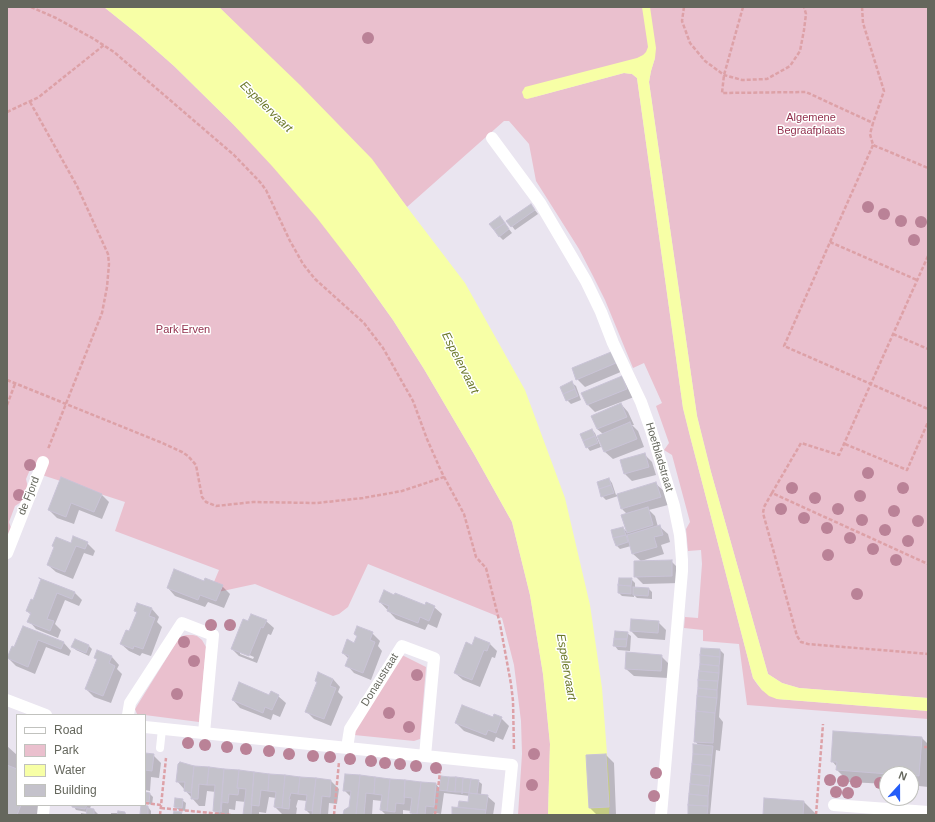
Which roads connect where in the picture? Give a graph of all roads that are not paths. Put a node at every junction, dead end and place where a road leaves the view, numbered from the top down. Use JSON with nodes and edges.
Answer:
{"nodes":[{"id":1,"x":492,"y":138,"type":"dead end"},
{"id":2,"x":43,"y":462,"type":"road end"},
{"id":3,"x":7,"y":553,"type":"edge"},
{"id":4,"x":7,"y":700,"type":"edge"},
{"id":5,"x":43,"y":714,"type":"edge"},
{"id":6,"x":128,"y":714,"type":"edge"},
{"id":7,"x":146,"y":727,"type":"edge"},
{"id":8,"x":162,"y":729,"type":"junction"},
{"id":9,"x":204,"y":733,"type":"junction"},
{"id":10,"x":160,"y":748,"type":"dead end"},
{"id":11,"x":347,"y":748,"type":"junction"},
{"id":12,"x":425,"y":756,"type":"junction"},
{"id":13,"x":834,"y":805,"type":"dead end"},
{"id":14,"x":928,"y":812,"type":"edge"},
{"id":15,"x":507,"y":815,"type":"edge"},
{"id":16,"x":661,"y":815,"type":"edge"}],
"edges":[{"from":1,"to":16,"type":"street","name":"Hoefbladstraat"},
{"from":2,"to":3,"type":"street","name":"de Fjord"},
{"from":4,"to":5,"type":"street"},
{"from":6,"to":9,"type":"street"},
{"from":7,"to":8,"type":"street"},
{"from":8,"to":9,"type":"street"},
{"from":8,"to":10,"type":"lane"},
{"from":9,"to":11,"type":"street"},
{"from":11,"to":12,"type":"street"},
{"from":11,"to":12,"type":"street","name":"Donaustraat"},
{"from":12,"to":15,"type":"street"},
{"from":13,"to":14,"type":"street"}]}
